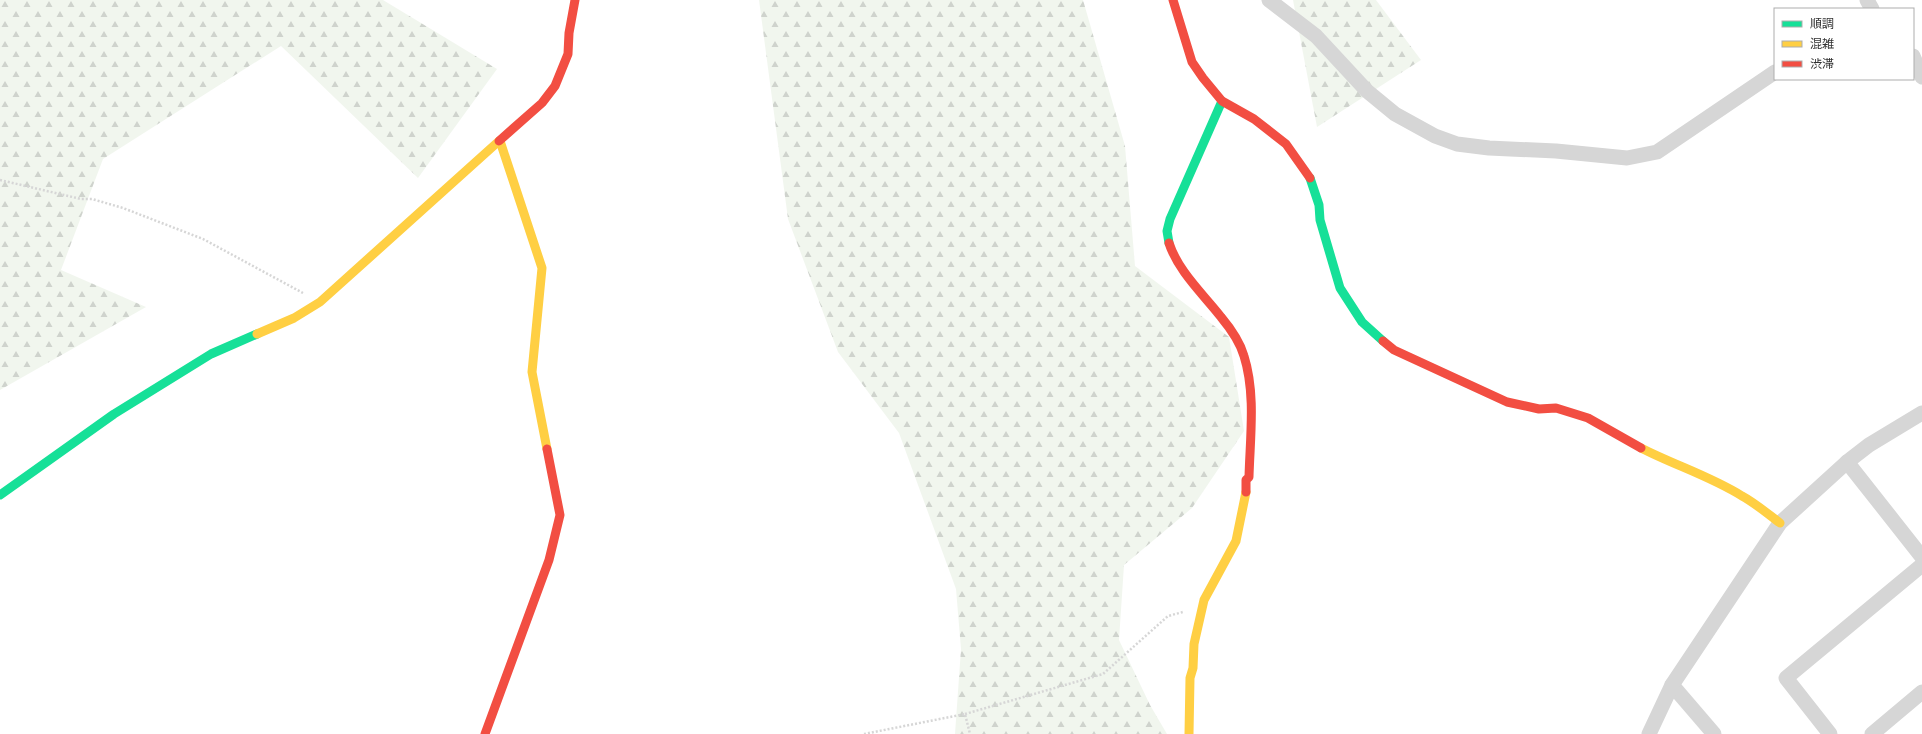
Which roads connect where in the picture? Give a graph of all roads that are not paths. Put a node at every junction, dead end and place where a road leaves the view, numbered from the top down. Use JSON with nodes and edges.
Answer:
{"nodes":[{"id":1,"x":576,"y":0,"type":"edge"},
{"id":2,"x":1173,"y":0,"type":"edge"},
{"id":3,"x":1269,"y":0,"type":"edge"},
{"id":4,"x":1914,"y":58,"type":"edge"},
{"id":5,"x":1774,"y":73,"type":"edge"},
{"id":6,"x":1922,"y":77,"type":"edge"},
{"id":7,"x":1222,"y":101,"type":"junction"},
{"id":8,"x":500,"y":141,"type":"junction"},
{"id":9,"x":1922,"y":413,"type":"edge"},
{"id":10,"x":1847,"y":462,"type":"junction"},
{"id":11,"x":0,"y":495,"type":"edge"},
{"id":12,"x":1780,"y":522,"type":"junction"},
{"id":13,"x":1922,"y":557,"type":"edge"},
{"id":14,"x":1922,"y":565,"type":"edge"},
{"id":15,"x":1672,"y":685,"type":"junction"},
{"id":16,"x":1922,"y":692,"type":"edge"},
{"id":17,"x":486,"y":734,"type":"edge"},
{"id":18,"x":1189,"y":734,"type":"edge"},
{"id":19,"x":1649,"y":734,"type":"edge"},
{"id":20,"x":1714,"y":734,"type":"edge"},
{"id":21,"x":1830,"y":734,"type":"edge"},
{"id":22,"x":1872,"y":734,"type":"edge"}],
"edges":[{"from":1,"to":8,"type":"street"},
{"from":2,"to":7,"type":"street"},
{"from":3,"to":5,"type":"street"},
{"from":4,"to":6,"type":"street"},
{"from":7,"to":12,"type":"street"},
{"from":7,"to":18,"type":"street"},
{"from":8,"to":11,"type":"street"},
{"from":8,"to":17,"type":"street"},
{"from":9,"to":10,"type":"street"},
{"from":10,"to":12,"type":"street"},
{"from":10,"to":13,"type":"street"},
{"from":12,"to":15,"type":"street"},
{"from":14,"to":21,"type":"street"},
{"from":15,"to":19,"type":"street"},
{"from":15,"to":20,"type":"street"},
{"from":16,"to":22,"type":"street"}]}
